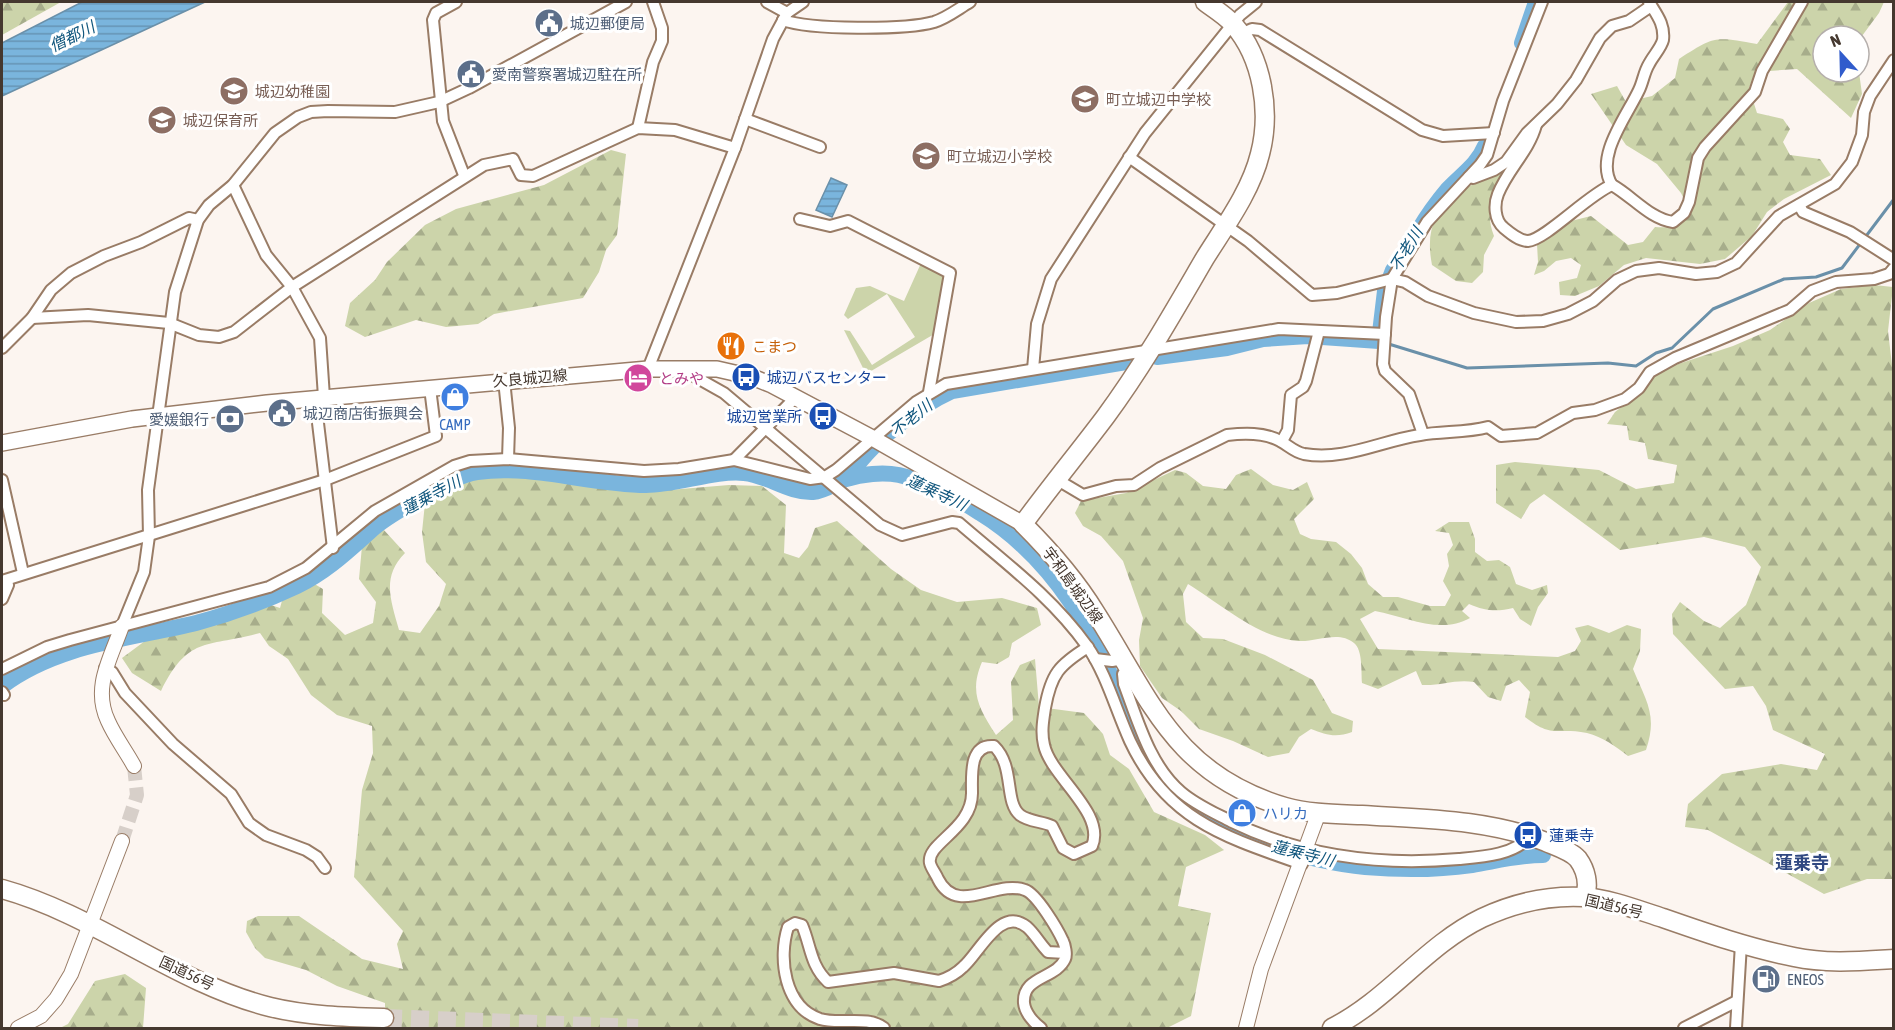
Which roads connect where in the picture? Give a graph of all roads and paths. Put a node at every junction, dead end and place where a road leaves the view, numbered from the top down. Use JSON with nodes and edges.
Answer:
{"nodes":[{"id":1,"x":456,"y":2,"type":"edge"},
{"id":2,"x":626,"y":2,"type":"edge"},
{"id":3,"x":653,"y":2,"type":"edge"},
{"id":4,"x":767,"y":2,"type":"edge"},
{"id":5,"x":803,"y":2,"type":"edge"},
{"id":6,"x":969,"y":2,"type":"edge"},
{"id":7,"x":1205,"y":2,"type":"edge"},
{"id":8,"x":1256,"y":2,"type":"edge"},
{"id":9,"x":1542,"y":2,"type":"edge"},
{"id":10,"x":1802,"y":2,"type":"edge"},
{"id":11,"x":1650,"y":4,"type":"edge"},
{"id":12,"x":785,"y":16,"type":"junction"},
{"id":13,"x":1237,"y":29,"type":"junction"},
{"id":14,"x":1893,"y":60,"type":"edge"},
{"id":15,"x":440,"y":102,"type":"junction"},
{"id":16,"x":745,"y":118,"type":"junction"},
{"id":17,"x":1536,"y":125,"type":"junction"},
{"id":18,"x":638,"y":128,"type":"junction"},
{"id":19,"x":1494,"y":133,"type":"junction"},
{"id":20,"x":820,"y":147,"type":"dead end"},
{"id":21,"x":735,"y":148,"type":"junction"},
{"id":22,"x":1129,"y":157,"type":"junction"},
{"id":23,"x":464,"y":175,"type":"junction"},
{"id":24,"x":1468,"y":177,"type":"junction"},
{"id":25,"x":233,"y":184,"type":"junction"},
{"id":26,"x":1612,"y":185,"type":"junction"},
{"id":27,"x":1799,"y":205,"type":"junction"},
{"id":28,"x":800,"y":219,"type":"dead end"},
{"id":29,"x":198,"y":220,"type":"junction"},
{"id":30,"x":1226,"y":225,"type":"junction"},
{"id":31,"x":1893,"y":260,"type":"edge"},
{"id":32,"x":1893,"y":268,"type":"edge"},
{"id":33,"x":1392,"y":279,"type":"junction"},
{"id":34,"x":292,"y":287,"type":"junction"},
{"id":35,"x":32,"y":318,"type":"junction"},
{"id":36,"x":169,"y":323,"type":"junction"},
{"id":37,"x":1319,"y":331,"type":"junction"},
{"id":38,"x":1385,"y":334,"type":"junction"},
{"id":39,"x":2,"y":348,"type":"edge"},
{"id":40,"x":1151,"y":350,"type":"junction"},
{"id":41,"x":687,"y":368,"type":"junction"},
{"id":42,"x":648,"y":369,"type":"junction"},
{"id":43,"x":1033,"y":369,"type":"junction"},
{"id":44,"x":504,"y":380,"type":"junction"},
{"id":45,"x":430,"y":388,"type":"junction"},
{"id":46,"x":929,"y":392,"type":"junction"},
{"id":47,"x":319,"y":398,"type":"junction"},
{"id":48,"x":795,"y":398,"type":"junction"},
{"id":49,"x":157,"y":416,"type":"junction"},
{"id":50,"x":764,"y":427,"type":"junction"},
{"id":51,"x":1423,"y":434,"type":"junction"},
{"id":52,"x":874,"y":439,"type":"junction"},
{"id":53,"x":1282,"y":441,"type":"junction"},
{"id":54,"x":2,"y":443,"type":"edge"},
{"id":55,"x":508,"y":459,"type":"junction"},
{"id":56,"x":734,"y":460,"type":"junction"},
{"id":57,"x":825,"y":477,"type":"junction"},
{"id":58,"x":1056,"y":479,"type":"junction"},
{"id":59,"x":2,"y":480,"type":"edge"},
{"id":60,"x":325,"y":480,"type":"junction"},
{"id":61,"x":1023,"y":524,"type":"junction"},
{"id":62,"x":149,"y":536,"type":"junction"},
{"id":63,"x":333,"y":548,"type":"junction"},
{"id":64,"x":23,"y":573,"type":"junction"},
{"id":65,"x":4,"y":581,"type":"edge"},
{"id":66,"x":2,"y":599,"type":"edge"},
{"id":67,"x":122,"y":626,"type":"junction"},
{"id":68,"x":1088,"y":646,"type":"junction"},
{"id":69,"x":1095,"y":659,"type":"junction"},
{"id":70,"x":1126,"y":664,"type":"junction"},
{"id":71,"x":105,"y":668,"type":"junction"},
{"id":72,"x":2,"y":669,"type":"edge"},
{"id":73,"x":134,"y":766,"type":"tunnel mouth"},
{"id":74,"x":1320,"y":812,"type":"junction"},
{"id":75,"x":1530,"y":836,"type":"junction"},
{"id":76,"x":122,"y":841,"type":"tunnel mouth"},
{"id":77,"x":1307,"y":849,"type":"junction"},
{"id":78,"x":1302,"y":864,"type":"junction"},
{"id":79,"x":325,"y":868,"type":"dead end"},
{"id":80,"x":2,"y":889,"type":"edge"},
{"id":81,"x":1586,"y":897,"type":"junction"},
{"id":82,"x":88,"y":925,"type":"junction"},
{"id":83,"x":1742,"y":944,"type":"junction"},
{"id":84,"x":1065,"y":953,"type":"junction"},
{"id":85,"x":1893,"y":959,"type":"edge"},
{"id":86,"x":1737,"y":1001,"type":"junction"},
{"id":87,"x":384,"y":1018,"type":"tunnel mouth"},
{"id":88,"x":18,"y":1029,"type":"edge"},
{"id":89,"x":884,"y":1029,"type":"edge"},
{"id":90,"x":1041,"y":1029,"type":"edge"},
{"id":91,"x":1246,"y":1029,"type":"edge"},
{"id":92,"x":1332,"y":1029,"type":"edge"},
{"id":93,"x":1684,"y":1029,"type":"edge"},
{"id":94,"x":1736,"y":1029,"type":"edge"}],
"edges":[{"from":1,"to":15,"type":"street"},
{"from":2,"to":15,"type":"street"},
{"from":3,"to":18,"type":"street"},
{"from":4,"to":12,"type":"street"},
{"from":5,"to":12,"type":"street"},
{"from":6,"to":12,"type":"street"},
{"from":7,"to":13,"type":"main road"},
{"from":8,"to":13,"type":"street"},
{"from":9,"to":19,"type":"street"},
{"from":10,"to":26,"type":"street"},
{"from":11,"to":17,"type":"street"},
{"from":11,"to":26,"type":"street"},
{"from":12,"to":16,"type":"street"},
{"from":13,"to":19,"type":"street"},
{"from":13,"to":22,"type":"street"},
{"from":13,"to":30,"type":"main road"},
{"from":14,"to":27,"type":"street"},
{"from":15,"to":23,"type":"street"},
{"from":15,"to":25,"type":"street"},
{"from":16,"to":20,"type":"street"},
{"from":16,"to":21,"type":"street"},
{"from":17,"to":24,"type":"street"},
{"from":17,"to":26,"type":"street"},
{"from":18,"to":21,"type":"street"},
{"from":18,"to":23,"type":"street"},
{"from":19,"to":24,"type":"street"},
{"from":21,"to":42,"type":"street"},
{"from":22,"to":30,"type":"street"},
{"from":22,"to":43,"type":"street"},
{"from":23,"to":34,"type":"street"},
{"from":24,"to":33,"type":"street"},
{"from":25,"to":29,"type":"street"},
{"from":25,"to":34,"type":"street"},
{"from":27,"to":31,"type":"street"},
{"from":27,"to":33,"type":"street"},
{"from":28,"to":46,"type":"street"},
{"from":29,"to":35,"type":"street"},
{"from":29,"to":36,"type":"street"},
{"from":30,"to":33,"type":"street"},
{"from":30,"to":40,"type":"main road"},
{"from":32,"to":51,"type":"street"},
{"from":33,"to":38,"type":"street"},
{"from":34,"to":36,"type":"street"},
{"from":34,"to":47,"type":"street"},
{"from":35,"to":36,"type":"street"},
{"from":35,"to":39,"type":"street"},
{"from":36,"to":49,"type":"street"},
{"from":37,"to":38,"type":"street"},
{"from":37,"to":40,"type":"street"},
{"from":37,"to":53,"type":"street"},
{"from":38,"to":51,"type":"street"},
{"from":40,"to":43,"type":"street"},
{"from":40,"to":58,"type":"main road"},
{"from":41,"to":42,"type":"main road","name":"久良城辺線"},
{"from":41,"to":48,"type":"main road","name":"久良城辺線"},
{"from":41,"to":50,"type":"street"},
{"from":42,"to":44,"type":"main road","name":"久良城辺線"},
{"from":43,"to":46,"type":"street"},
{"from":44,"to":45,"type":"main road","name":"久良城辺線"},
{"from":44,"to":55,"type":"street"},
{"from":45,"to":47,"type":"main road","name":"久良城辺線"},
{"from":45,"to":60,"type":"street"},
{"from":46,"to":52,"type":"street"},
{"from":47,"to":49,"type":"main road","name":"久良城辺線"},
{"from":47,"to":60,"type":"street"},
{"from":48,"to":50,"type":"street"},
{"from":48,"to":52,"type":"main road","name":"久良城辺線"},
{"from":49,"to":54,"type":"main road","name":"久良城辺線"},
{"from":49,"to":62,"type":"street"},
{"from":50,"to":56,"type":"street"},
{"from":50,"to":57,"type":"street"},
{"from":51,"to":53,"type":"street"},
{"from":52,"to":57,"type":"street"},
{"from":52,"to":61,"type":"main road","name":"久良城辺線"},
{"from":53,"to":58,"type":"street"},
{"from":55,"to":56,"type":"street"},
{"from":55,"to":63,"type":"street"},
{"from":56,"to":57,"type":"street"},
{"from":57,"to":68,"type":"street"},
{"from":58,"to":61,"type":"main road"},
{"from":59,"to":64,"type":"street"},
{"from":60,"to":62,"type":"street"},
{"from":60,"to":63,"type":"street"},
{"from":61,"to":70,"type":"main road","name":"宇和島城辺線"},
{"from":62,"to":64,"type":"street"},
{"from":62,"to":67,"type":"street"},
{"from":63,"to":67,"type":"street"},
{"from":64,"to":65,"type":"street"},
{"from":65,"to":66,"type":"street"},
{"from":67,"to":71,"type":"street"},
{"from":67,"to":72,"type":"street"},
{"from":68,"to":69,"type":"street"},
{"from":68,"to":84,"type":"street"},
{"from":69,"to":70,"type":"street"},
{"from":69,"to":78,"type":"street"},
{"from":70,"to":74,"type":"main road","name":"宇和島城辺線"},
{"from":70,"to":77,"type":"street"},
{"from":71,"to":73,"type":"street"},
{"from":71,"to":79,"type":"street"},
{"from":74,"to":75,"type":"main road","name":"宇和島城辺線"},
{"from":74,"to":77,"type":"street"},
{"from":75,"to":77,"type":"street"},
{"from":75,"to":81,"type":"main road","name":"宇和島城辺線"},
{"from":76,"to":82,"type":"street"},
{"from":77,"to":78,"type":"street"},
{"from":78,"to":91,"type":"street"},
{"from":80,"to":82,"type":"main road","name":"国道56号"},
{"from":81,"to":83,"type":"main road","name":"国道56号"},
{"from":81,"to":92,"type":"main road","name":"国道56号"},
{"from":82,"to":87,"type":"main road","name":"国道56号"},
{"from":82,"to":88,"type":"street"},
{"from":83,"to":85,"type":"main road","name":"国道56号"},
{"from":83,"to":86,"type":"street"},
{"from":84,"to":89,"type":"street"},
{"from":84,"to":90,"type":"street"},
{"from":86,"to":93,"type":"street"},
{"from":86,"to":94,"type":"street"}]}
